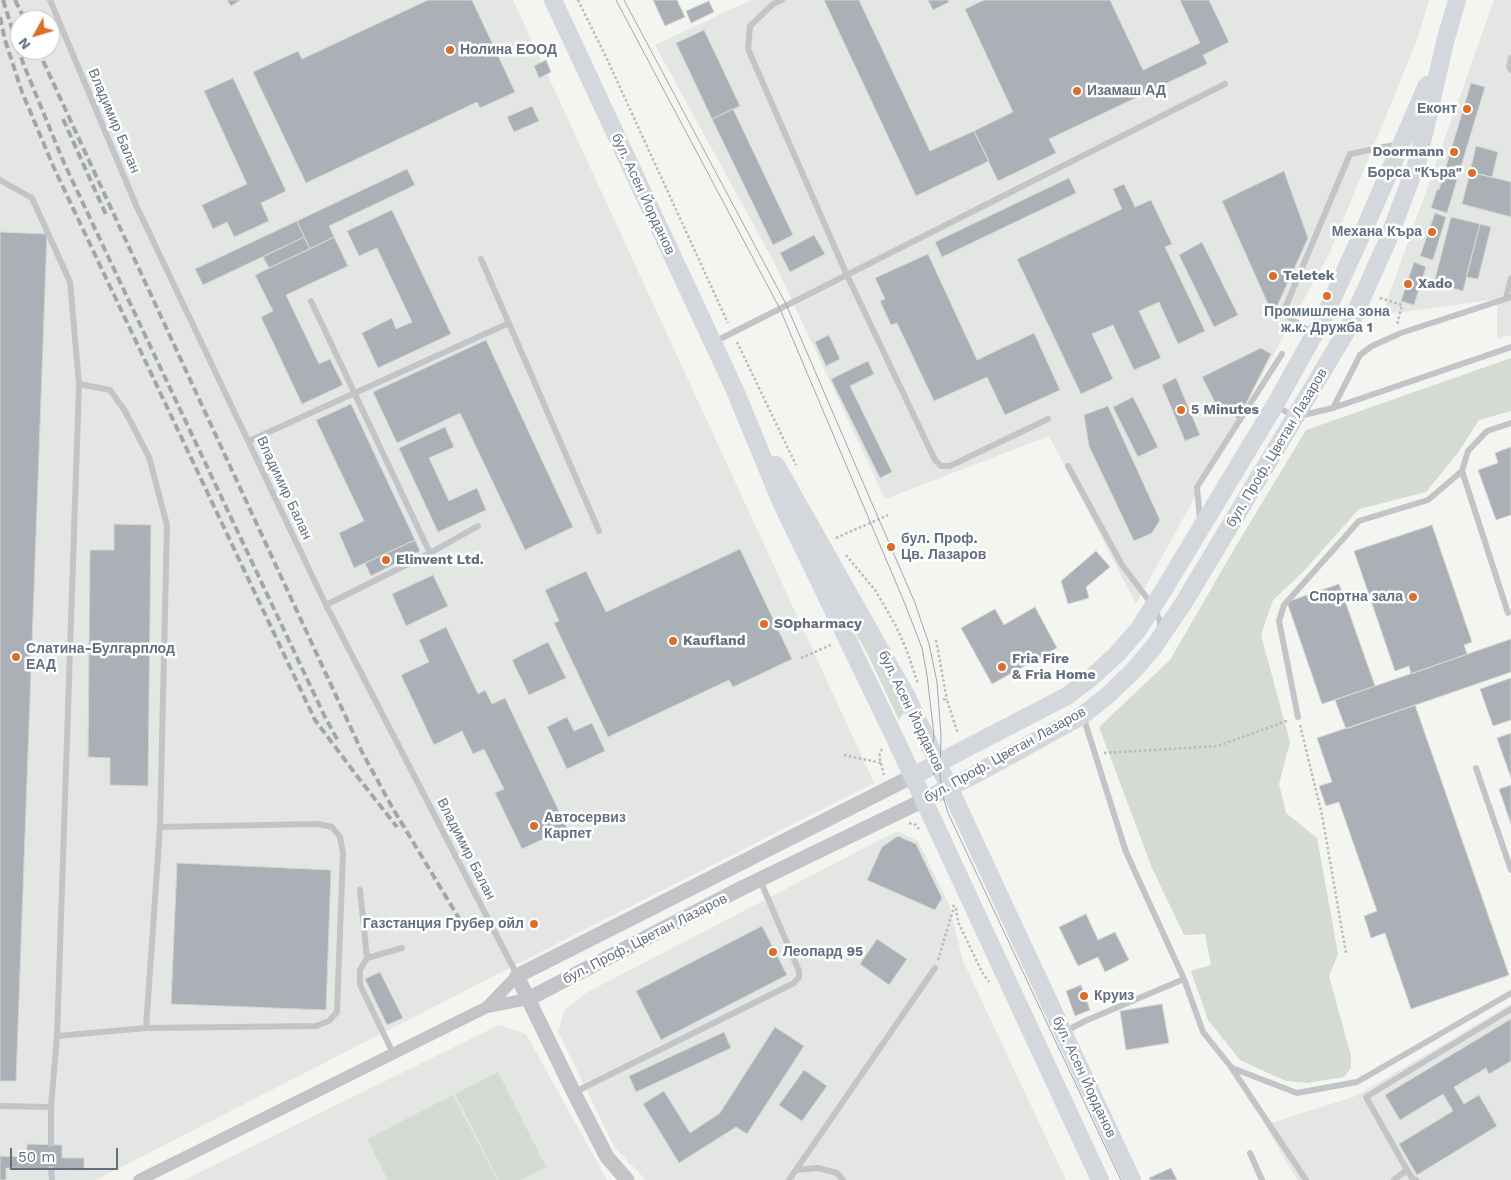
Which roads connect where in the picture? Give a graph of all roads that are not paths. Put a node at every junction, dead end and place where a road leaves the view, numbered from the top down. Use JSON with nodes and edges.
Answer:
{"nodes":[{"id":1,"x":50,"y":0,"type":"edge"},
{"id":2,"x":553,"y":0,"type":"edge"},
{"id":3,"x":782,"y":0,"type":"edge"},
{"id":4,"x":1457,"y":0,"type":"edge"},
{"id":5,"x":1445,"y":42,"type":"junction"},
{"id":6,"x":1511,"y":58,"type":"edge"},
{"id":7,"x":1511,"y":70,"type":"edge"},
{"id":8,"x":1225,"y":84,"type":"dead end"},
{"id":9,"x":1402,"y":143,"type":"junction"},
{"id":10,"x":0,"y":180,"type":"edge"},
{"id":11,"x":482,"y":258,"type":"dead end"},
{"id":12,"x":846,"y":273,"type":"junction"},
{"id":13,"x":1511,"y":278,"type":"edge"},
{"id":14,"x":1509,"y":298,"type":"edge"},
{"id":15,"x":311,"y":301,"type":"dead end"},
{"id":16,"x":509,"y":323,"type":"junction"},
{"id":17,"x":1314,"y":335,"type":"junction"},
{"id":18,"x":712,"y":342,"type":"junction"},
{"id":19,"x":1511,"y":347,"type":"edge"},
{"id":20,"x":1282,"y":354,"type":"dead end"},
{"id":21,"x":79,"y":384,"type":"junction"},
{"id":22,"x":734,"y":388,"type":"junction"},
{"id":23,"x":355,"y":393,"type":"junction"},
{"id":24,"x":1275,"y":405,"type":"junction"},
{"id":25,"x":1333,"y":408,"type":"junction"},
{"id":26,"x":1296,"y":417,"type":"junction"},
{"id":27,"x":1048,"y":418,"type":"dead end"},
{"id":28,"x":1511,"y":423,"type":"edge"},
{"id":29,"x":248,"y":441,"type":"junction"},
{"id":30,"x":1068,"y":466,"type":"dead end"},
{"id":31,"x":1462,"y":471,"type":"junction"},
{"id":32,"x":478,"y":526,"type":"dead end"},
{"id":33,"x":1201,"y":529,"type":"junction"},
{"id":34,"x":599,"y":531,"type":"dead end"},
{"id":35,"x":430,"y":554,"type":"junction"},
{"id":36,"x":326,"y":605,"type":"junction"},
{"id":37,"x":1154,"y":606,"type":"junction"},
{"id":38,"x":1508,"y":613,"type":"dead end"},
{"id":39,"x":1159,"y":638,"type":"junction"},
{"id":40,"x":1083,"y":715,"type":"junction"},
{"id":41,"x":1298,"y":717,"type":"road end"},
{"id":42,"x":938,"y":763,"type":"junction"},
{"id":43,"x":1476,"y":768,"type":"dead end"},
{"id":44,"x":913,"y":776,"type":"junction"},
{"id":45,"x":949,"y":788,"type":"junction"},
{"id":46,"x":924,"y":800,"type":"junction"},
{"id":47,"x":160,"y":827,"type":"junction"},
{"id":48,"x":1511,"y":870,"type":"edge"},
{"id":49,"x":760,"y":880,"type":"junction"},
{"id":50,"x":360,"y":890,"type":"dead end"},
{"id":51,"x":402,"y":948,"type":"dead end"},
{"id":52,"x":367,"y":958,"type":"junction"},
{"id":53,"x":936,"y":968,"type":"road end"},
{"id":54,"x":517,"y":976,"type":"junction"},
{"id":55,"x":1184,"y":978,"type":"junction"},
{"id":56,"x":1511,"y":993,"type":"edge"},
{"id":57,"x":528,"y":999,"type":"junction"},
{"id":58,"x":487,"y":1007,"type":"junction"},
{"id":59,"x":1511,"y":1009,"type":"edge"},
{"id":60,"x":146,"y":1028,"type":"junction"},
{"id":61,"x":1063,"y":1032,"type":"junction"},
{"id":62,"x":57,"y":1036,"type":"junction"},
{"id":63,"x":394,"y":1053,"type":"junction"},
{"id":64,"x":1231,"y":1067,"type":"junction"},
{"id":65,"x":574,"y":1093,"type":"junction"},
{"id":66,"x":0,"y":1106,"type":"edge"},
{"id":67,"x":50,"y":1107,"type":"junction"},
{"id":68,"x":51,"y":1144,"type":"dead end"},
{"id":69,"x":1250,"y":1153,"type":"dead end"},
{"id":70,"x":51,"y":1169,"type":"dead end"},
{"id":71,"x":796,"y":1170,"type":"junction"},
{"id":72,"x":1407,"y":1170,"type":"junction"},
{"id":73,"x":52,"y":1180,"type":"edge"},
{"id":74,"x":139,"y":1180,"type":"edge"},
{"id":75,"x":627,"y":1180,"type":"edge"},
{"id":76,"x":789,"y":1180,"type":"edge"},
{"id":77,"x":843,"y":1180,"type":"edge"},
{"id":78,"x":1100,"y":1180,"type":"edge"},
{"id":79,"x":1132,"y":1180,"type":"edge"},
{"id":80,"x":1262,"y":1180,"type":"edge"},
{"id":81,"x":1306,"y":1180,"type":"edge"},
{"id":82,"x":1394,"y":1180,"type":"edge"},
{"id":83,"x":1416,"y":1180,"type":"edge"}],
"edges":[{"from":1,"to":29,"type":"lane","name":"Владимир Балан"},
{"from":2,"to":18,"type":"main road","name":"бул. Асен Йорданов"},
{"from":3,"to":12,"type":"lane"},
{"from":4,"to":5,"type":"main road","name":"бул. Проф. Цветан Лазаров"},
{"from":5,"to":9,"type":"main road","name":"бул. Проф. Цветан Лазаров"},
{"from":5,"to":26,"type":"main road","name":"бул. Проф. Цветан Лазаров"},
{"from":6,"to":7,"type":"lane"},
{"from":8,"to":12,"type":"lane"},
{"from":9,"to":17,"type":"main road","name":"бул. Проф. Цветан Лазаров"},
{"from":9,"to":17,"type":"lane"},
{"from":10,"to":21,"type":"lane"},
{"from":11,"to":16,"type":"lane"},
{"from":12,"to":18,"type":"lane"},
{"from":12,"to":27,"type":"lane"},
{"from":13,"to":14,"type":"lane"},
{"from":14,"to":25,"type":"lane"},
{"from":15,"to":23,"type":"lane"},
{"from":16,"to":23,"type":"lane"},
{"from":16,"to":34,"type":"lane"},
{"from":17,"to":24,"type":"main road","name":"бул. Проф. Цветан Лазаров"},
{"from":18,"to":22,"type":"main road","name":"бул. Асен Йорданов"},
{"from":19,"to":25,"type":"lane"},
{"from":20,"to":33,"type":"lane"},
{"from":21,"to":47,"type":"lane"},
{"from":21,"to":62,"type":"lane"},
{"from":22,"to":42,"type":"main road","name":"бул. Асен Йорданов"},
{"from":22,"to":44,"type":"main road","name":"бул. Асен Йорданов"},
{"from":23,"to":29,"type":"lane"},
{"from":23,"to":35,"type":"lane"},
{"from":24,"to":26,"type":"lane"},
{"from":24,"to":33,"type":"main road","name":"бул. Проф. Цветан Лазаров"},
{"from":25,"to":26,"type":"lane"},
{"from":26,"to":39,"type":"main road","name":"бул. Проф. Цветан Лазаров"},
{"from":28,"to":31,"type":"lane"},
{"from":29,"to":36,"type":"lane","name":"Владимир Балан"},
{"from":30,"to":37,"type":"lane"},
{"from":31,"to":38,"type":"lane"},
{"from":31,"to":41,"type":"lane"},
{"from":32,"to":35,"type":"lane"},
{"from":33,"to":37,"type":"main road","name":"бул. Проф. Цветан Лазаров"},
{"from":35,"to":36,"type":"lane"},
{"from":36,"to":54,"type":"lane","name":"Владимир Балан"},
{"from":37,"to":39,"type":"lane"},
{"from":37,"to":42,"type":"main road","name":"бул. Проф. Цветан Лазаров"},
{"from":39,"to":40,"type":"main road","name":"бул. Проф. Цветан Лазаров"},
{"from":40,"to":45,"type":"main road","name":"бул. Проф. Цветан Лазаров"},
{"from":40,"to":55,"type":"lane"},
{"from":42,"to":44,"type":"main road","name":"бул. Проф. Цветан Лазаров"},
{"from":42,"to":45,"type":"main road","name":"бул. Асен Йорданов"},
{"from":43,"to":48,"type":"lane"},
{"from":44,"to":46,"type":"main road","name":"бул. Асен Йорданов"},
{"from":44,"to":54,"type":"street","name":"бул. Проф. Цветан Лазаров"},
{"from":45,"to":46,"type":"main road","name":"бул. Проф. Цветан Лазаров"},
{"from":45,"to":61,"type":"main road","name":"бул. Асен Йорданов"},
{"from":46,"to":49,"type":"street","name":"бул. Проф. Цветан Лазаров"},
{"from":46,"to":78,"type":"main road","name":"бул. Асен Йорданов"},
{"from":47,"to":60,"type":"lane"},
{"from":47,"to":60,"type":"lane"},
{"from":49,"to":57,"type":"street","name":"бул. Проф. Цветан Лазаров"},
{"from":49,"to":65,"type":"lane"},
{"from":50,"to":52,"type":"lane"},
{"from":51,"to":52,"type":"lane"},
{"from":52,"to":63,"type":"lane"},
{"from":53,"to":71,"type":"lane"},
{"from":54,"to":57,"type":"street"},
{"from":54,"to":58,"type":"street"},
{"from":55,"to":61,"type":"lane"},
{"from":55,"to":64,"type":"lane"},
{"from":56,"to":64,"type":"lane"},
{"from":57,"to":58,"type":"street"},
{"from":57,"to":65,"type":"street"},
{"from":58,"to":63,"type":"street"},
{"from":59,"to":72,"type":"lane"},
{"from":60,"to":62,"type":"lane"},
{"from":61,"to":79,"type":"main road","name":"бул. Асен Йорданов"},
{"from":62,"to":67,"type":"lane"},
{"from":63,"to":74,"type":"street"},
{"from":64,"to":81,"type":"lane"},
{"from":65,"to":75,"type":"street"},
{"from":66,"to":67,"type":"lane"},
{"from":67,"to":68,"type":"lane"},
{"from":69,"to":80,"type":"lane"},
{"from":70,"to":73,"type":"lane"},
{"from":71,"to":76,"type":"lane"},
{"from":71,"to":77,"type":"lane"},
{"from":72,"to":82,"type":"lane"},
{"from":72,"to":83,"type":"lane"}]}
